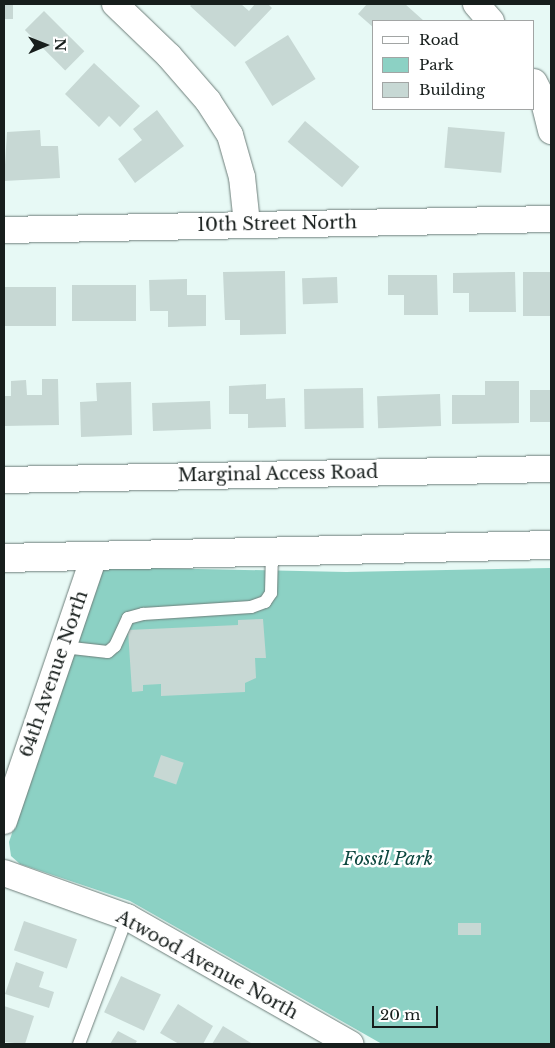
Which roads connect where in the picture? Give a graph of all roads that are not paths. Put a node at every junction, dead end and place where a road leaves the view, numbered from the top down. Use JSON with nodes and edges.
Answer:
{"nodes":[{"id":1,"x":114,"y":4,"type":"edge"},
{"id":2,"x":476,"y":4,"type":"edge"},
{"id":3,"x":490,"y":20,"type":"edge"},
{"id":4,"x":535,"y":84,"type":"edge"},
{"id":5,"x":551,"y":131,"type":"edge"},
{"id":6,"x":551,"y":219,"type":"edge"},
{"id":7,"x":247,"y":224,"type":"junction"},
{"id":8,"x":4,"y":230,"type":"edge"},
{"id":9,"x":551,"y":469,"type":"edge"},
{"id":10,"x":4,"y":480,"type":"edge"},
{"id":11,"x":551,"y":545,"type":"edge"},
{"id":12,"x":272,"y":552,"type":"junction"},
{"id":13,"x":94,"y":556,"type":"junction"},
{"id":14,"x":4,"y":558,"type":"edge"},
{"id":15,"x":63,"y":647,"type":"junction"},
{"id":16,"x":10,"y":779,"type":"edge"},
{"id":17,"x":4,"y":821,"type":"edge"},
{"id":18,"x":4,"y":873,"type":"edge"},
{"id":19,"x":127,"y":917,"type":"junction"},
{"id":20,"x":79,"y":1044,"type":"edge"},
{"id":21,"x":350,"y":1044,"type":"edge"}],
"edges":[{"from":1,"to":7,"type":"street"},
{"from":2,"to":3,"type":"street"},
{"from":4,"to":5,"type":"street"},
{"from":6,"to":7,"type":"street","name":"10th Street North"},
{"from":7,"to":8,"type":"street","name":"10th Street North"},
{"from":9,"to":10,"type":"street","name":"Marginal Access Road"},
{"from":11,"to":12,"type":"main road"},
{"from":12,"to":13,"type":"main road"},
{"from":12,"to":15,"type":"lane"},
{"from":13,"to":14,"type":"main road"},
{"from":13,"to":15,"type":"street","name":"64th Avenue North"},
{"from":15,"to":16,"type":"street","name":"64th Avenue North"},
{"from":16,"to":17,"type":"street","name":"64th Avenue North"},
{"from":18,"to":19,"type":"street","name":"Atwood Avenue North"},
{"from":19,"to":20,"type":"lane"},
{"from":19,"to":21,"type":"street","name":"Atwood Avenue North"}]}
